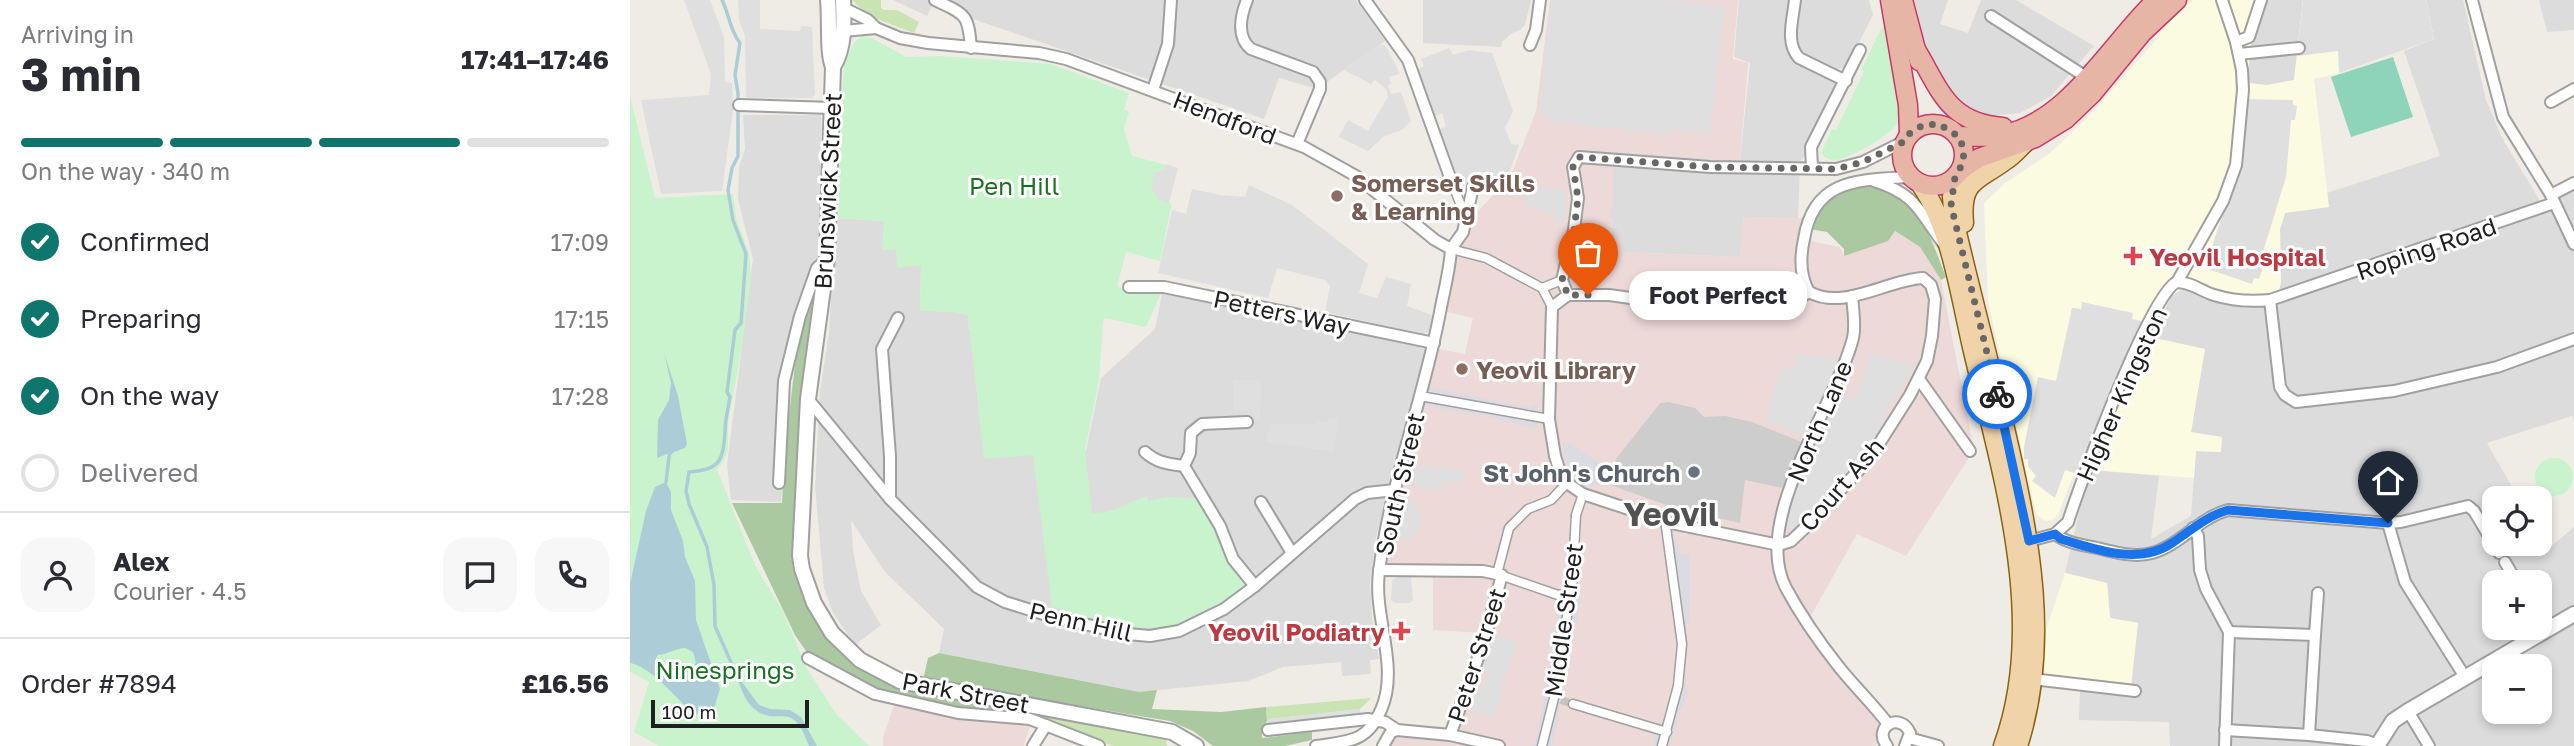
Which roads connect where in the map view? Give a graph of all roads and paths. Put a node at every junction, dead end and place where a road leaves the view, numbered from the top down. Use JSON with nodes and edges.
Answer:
{"nodes":[{"id":1,"x":828,"y":0,"type":"edge"},
{"id":2,"x":935,"y":0,"type":"edge"},
{"id":3,"x":1171,"y":0,"type":"edge"},
{"id":4,"x":1247,"y":0,"type":"edge"},
{"id":5,"x":1365,"y":0,"type":"edge"},
{"id":6,"x":1540,"y":0,"type":"edge"},
{"id":7,"x":1795,"y":0,"type":"edge"},
{"id":8,"x":1890,"y":0,"type":"edge"},
{"id":9,"x":1903,"y":0,"type":"edge"},
{"id":10,"x":2156,"y":0,"type":"edge"},
{"id":11,"x":2177,"y":0,"type":"edge"},
{"id":12,"x":2222,"y":0,"type":"edge"},
{"id":13,"x":2261,"y":0,"type":"edge"},
{"id":14,"x":2472,"y":0,"type":"edge"},
{"id":15,"x":844,"y":4,"type":"edge"},
{"id":16,"x":1991,"y":16,"type":"dead end"},
{"id":17,"x":830,"y":18,"type":"junction"},
{"id":18,"x":876,"y":28,"type":"junction"},
{"id":19,"x":843,"y":31,"type":"junction"},
{"id":20,"x":2236,"y":42,"type":"junction"},
{"id":21,"x":1530,"y":44,"type":"dead end"},
{"id":22,"x":971,"y":48,"type":"junction"},
{"id":23,"x":2299,"y":48,"type":"dead end"},
{"id":24,"x":1860,"y":50,"type":"dead end"},
{"id":25,"x":1917,"y":51,"type":"junction"},
{"id":26,"x":2239,"y":54,"type":"junction"},
{"id":27,"x":833,"y":66,"type":"junction"},
{"id":28,"x":2086,"y":78,"type":"junction"},
{"id":29,"x":1846,"y":81,"type":"junction"},
{"id":30,"x":2574,"y":89,"type":"edge"},
{"id":31,"x":1153,"y":90,"type":"junction"},
{"id":32,"x":2551,"y":102,"type":"dead end"},
{"id":33,"x":739,"y":105,"type":"dead end"},
{"id":34,"x":832,"y":108,"type":"junction"},
{"id":35,"x":1951,"y":131,"type":"junction"},
{"id":36,"x":2024,"y":134,"type":"junction"},
{"id":37,"x":1907,"y":138,"type":"junction"},
{"id":38,"x":1297,"y":144,"type":"junction"},
{"id":39,"x":1812,"y":168,"type":"junction"},
{"id":40,"x":1958,"y":174,"type":"junction"},
{"id":41,"x":1868,"y":180,"type":"junction"},
{"id":42,"x":1915,"y":181,"type":"junction"},
{"id":43,"x":1452,"y":183,"type":"joint"},
{"id":44,"x":2574,"y":183,"type":"edge"},
{"id":45,"x":1473,"y":187,"type":"dead end"},
{"id":46,"x":2552,"y":199,"type":"junction"},
{"id":47,"x":1466,"y":218,"type":"junction"},
{"id":48,"x":2574,"y":244,"type":"edge"},
{"id":49,"x":1451,"y":249,"type":"junction"},
{"id":50,"x":1948,"y":251,"type":"junction"},
{"id":51,"x":827,"y":259,"type":"junction"},
{"id":52,"x":1562,"y":280,"type":"junction"},
{"id":53,"x":1969,"y":280,"type":"junction"},
{"id":54,"x":2178,"y":282,"type":"junction"},
{"id":55,"x":1129,"y":287,"type":"dead end"},
{"id":56,"x":1542,"y":288,"type":"junction"},
{"id":57,"x":1809,"y":292,"type":"junction"},
{"id":58,"x":1568,"y":295,"type":"junction"},
{"id":59,"x":1852,"y":296,"type":"junction"},
{"id":60,"x":2270,"y":300,"type":"junction"},
{"id":61,"x":1552,"y":307,"type":"junction"},
{"id":62,"x":898,"y":318,"type":"dead end"},
{"id":63,"x":2574,"y":339,"type":"edge"},
{"id":64,"x":1434,"y":343,"type":"junction"},
{"id":65,"x":1919,"y":379,"type":"junction"},
{"id":66,"x":1420,"y":396,"type":"junction"},
{"id":67,"x":807,"y":399,"type":"junction"},
{"id":68,"x":1549,"y":419,"type":"junction"},
{"id":69,"x":1247,"y":422,"type":"dead end"},
{"id":70,"x":1970,"y":451,"type":"dead end"},
{"id":71,"x":1149,"y":460,"type":"dead end"},
{"id":72,"x":1184,"y":467,"type":"junction"},
{"id":73,"x":779,"y":483,"type":"dead end"},
{"id":74,"x":1567,"y":483,"type":"junction"},
{"id":75,"x":1395,"y":490,"type":"junction"},
{"id":76,"x":1583,"y":494,"type":"junction"},
{"id":77,"x":890,"y":499,"type":"junction"},
{"id":78,"x":1261,"y":502,"type":"dead end"},
{"id":79,"x":1671,"y":523,"type":"junction"},
{"id":80,"x":2388,"y":523,"type":"junction"},
{"id":81,"x":2193,"y":528,"type":"junction"},
{"id":82,"x":2055,"y":534,"type":"junction"},
{"id":83,"x":2029,"y":541,"type":"junction"},
{"id":84,"x":1779,"y":545,"type":"junction"},
{"id":85,"x":1292,"y":553,"type":"junction"},
{"id":86,"x":1379,"y":570,"type":"junction"},
{"id":87,"x":2510,"y":570,"type":"edge"},
{"id":88,"x":1499,"y":574,"type":"junction"},
{"id":89,"x":1255,"y":586,"type":"junction"},
{"id":90,"x":2318,"y":593,"type":"dead end"},
{"id":91,"x":1568,"y":594,"type":"junction"},
{"id":92,"x":2574,"y":614,"type":"edge"},
{"id":93,"x":2552,"y":623,"type":"edge"},
{"id":94,"x":2229,"y":632,"type":"junction"},
{"id":95,"x":2315,"y":635,"type":"junction"},
{"id":96,"x":2522,"y":640,"type":"edge"},
{"id":97,"x":808,"y":658,"type":"dead end"},
{"id":98,"x":2465,"y":677,"type":"junction"},
{"id":99,"x":2032,"y":679,"type":"junction"},
{"id":100,"x":2135,"y":691,"type":"dead end"},
{"id":101,"x":1573,"y":704,"type":"tunnel mouth"},
{"id":102,"x":2408,"y":711,"type":"junction"},
{"id":103,"x":1376,"y":720,"type":"junction"},
{"id":104,"x":1888,"y":724,"type":"junction"},
{"id":105,"x":1046,"y":725,"type":"junction"},
{"id":106,"x":1268,"y":730,"type":"dead end"},
{"id":107,"x":1397,"y":730,"type":"junction"},
{"id":108,"x":2225,"y":730,"type":"junction"},
{"id":109,"x":1368,"y":732,"type":"junction"},
{"id":110,"x":1667,"y":732,"type":"junction"},
{"id":111,"x":2309,"y":735,"type":"junction"},
{"id":112,"x":1450,"y":736,"type":"junction"},
{"id":113,"x":1907,"y":742,"type":"edge"},
{"id":114,"x":1186,"y":743,"type":"edge"},
{"id":115,"x":2007,"y":743,"type":"edge"},
{"id":116,"x":1033,"y":746,"type":"edge"},
{"id":117,"x":1099,"y":746,"type":"edge"},
{"id":118,"x":1316,"y":746,"type":"edge"},
{"id":119,"x":1378,"y":746,"type":"edge"},
{"id":120,"x":1383,"y":746,"type":"edge"},
{"id":121,"x":1499,"y":746,"type":"edge"},
{"id":122,"x":1542,"y":746,"type":"edge"},
{"id":123,"x":1662,"y":746,"type":"edge"},
{"id":124,"x":1887,"y":746,"type":"edge"},
{"id":125,"x":1938,"y":746,"type":"edge"},
{"id":126,"x":2225,"y":746,"type":"edge"},
{"id":127,"x":2377,"y":746,"type":"edge"},
{"id":128,"x":2428,"y":746,"type":"edge"}],
"edges":[{"from":1,"to":17,"type":"street","name":"Brunswick Street"},
{"from":2,"to":22,"type":"street"},
{"from":3,"to":31,"type":"street"},
{"from":4,"to":38,"type":"street"},
{"from":5,"to":43,"type":"street"},
{"from":6,"to":21,"type":"street"},
{"from":7,"to":29,"type":"street"},
{"from":8,"to":37,"type":"highway"},
{"from":9,"to":25,"type":"highway"},
{"from":10,"to":28,"type":"highway"},
{"from":11,"to":36,"type":"highway"},
{"from":12,"to":20,"type":"street","name":"Higher Kingston"},
{"from":13,"to":20,"type":"street"},
{"from":14,"to":46,"type":"street"},
{"from":15,"to":18,"type":"street","name":"Hendford"},
{"from":15,"to":19,"type":"street","name":"Brunswick Street"},
{"from":16,"to":28,"type":"street"},
{"from":17,"to":19,"type":"street"},
{"from":17,"to":27,"type":"street","name":"Brunswick Street"},
{"from":18,"to":19,"type":"street","name":"Hendford"},
{"from":18,"to":22,"type":"street","name":"Hendford"},
{"from":19,"to":27,"type":"street","name":"Brunswick Street"},
{"from":20,"to":26,"type":"street","name":"Higher Kingston"},
{"from":22,"to":31,"type":"street","name":"Hendford"},
{"from":23,"to":26,"type":"street"},
{"from":24,"to":29,"type":"street"},
{"from":25,"to":35,"type":"highway"},
{"from":25,"to":36,"type":"highway"},
{"from":26,"to":54,"type":"street","name":"Higher Kingston"},
{"from":27,"to":34,"type":"street","name":"Brunswick Street"},
{"from":28,"to":36,"type":"highway"},
{"from":29,"to":39,"type":"street"},
{"from":30,"to":32,"type":"street"},
{"from":31,"to":38,"type":"street","name":"Hendford"},
{"from":33,"to":34,"type":"street"},
{"from":34,"to":51,"type":"street","name":"Brunswick Street"},
{"from":35,"to":36,"type":"highway"},
{"from":35,"to":37,"type":"highway"},
{"from":35,"to":40,"type":"highway"},
{"from":36,"to":40,"type":"highway"},
{"from":36,"to":53,"type":"main road"},
{"from":37,"to":39,"type":"street"},
{"from":37,"to":42,"type":"highway"},
{"from":38,"to":49,"type":"street","name":"Hendford"},
{"from":39,"to":52,"type":"street"},
{"from":40,"to":42,"type":"highway"},
{"from":40,"to":53,"type":"main road"},
{"from":41,"to":42,"type":"street"},
{"from":41,"to":50,"type":"street"},
{"from":41,"to":57,"type":"street"},
{"from":42,"to":50,"type":"main road"},
{"from":43,"to":47,"type":"street"},
{"from":44,"to":46,"type":"street","name":"Roping Road"},
{"from":45,"to":47,"type":"street","name":"South Street"},
{"from":46,"to":48,"type":"street"},
{"from":46,"to":60,"type":"street","name":"Roping Road"},
{"from":47,"to":49,"type":"street","name":"South Street"},
{"from":49,"to":56,"type":"street","name":"Hendford"},
{"from":49,"to":64,"type":"street","name":"South Street"},
{"from":50,"to":115,"type":"main road"},
{"from":51,"to":67,"type":"street","name":"Brunswick Street"},
{"from":51,"to":73,"type":"street"},
{"from":52,"to":56,"type":"street"},
{"from":52,"to":58,"type":"street"},
{"from":53,"to":83,"type":"main road"},
{"from":54,"to":60,"type":"street","name":"Roping Road"},
{"from":54,"to":82,"type":"street","name":"Higher Kingston"},
{"from":55,"to":64,"type":"street","name":"Petters Way"},
{"from":56,"to":61,"type":"street"},
{"from":57,"to":58,"type":"street"},
{"from":57,"to":59,"type":"street"},
{"from":58,"to":61,"type":"street"},
{"from":59,"to":65,"type":"street","name":"Court Ash"},
{"from":59,"to":84,"type":"street","name":"North Lane"},
{"from":60,"to":63,"type":"street"},
{"from":61,"to":68,"type":"street"},
{"from":62,"to":77,"type":"street"},
{"from":64,"to":66,"type":"street","name":"South Street"},
{"from":65,"to":70,"type":"street"},
{"from":65,"to":84,"type":"street","name":"Court Ash"},
{"from":66,"to":68,"type":"street"},
{"from":66,"to":75,"type":"street","name":"South Street"},
{"from":67,"to":77,"type":"street","name":"Penn Hill"},
{"from":67,"to":114,"type":"street","name":"Park Street"},
{"from":68,"to":74,"type":"street"},
{"from":69,"to":72,"type":"street"},
{"from":71,"to":72,"type":"street"},
{"from":72,"to":89,"type":"street"},
{"from":74,"to":76,"type":"street"},
{"from":74,"to":88,"type":"street"},
{"from":75,"to":85,"type":"street","name":"Penn Hill"},
{"from":75,"to":86,"type":"street","name":"South Street"},
{"from":76,"to":79,"type":"street"},
{"from":76,"to":91,"type":"street","name":"Middle Street"},
{"from":77,"to":89,"type":"street","name":"Penn Hill"},
{"from":78,"to":85,"type":"street"},
{"from":79,"to":84,"type":"street"},
{"from":79,"to":110,"type":"street"},
{"from":80,"to":81,"type":"street"},
{"from":80,"to":87,"type":"street"},
{"from":80,"to":98,"type":"street"},
{"from":81,"to":82,"type":"street"},
{"from":81,"to":94,"type":"street"},
{"from":82,"to":83,"type":"street"},
{"from":83,"to":99,"type":"main road"},
{"from":84,"to":104,"type":"street","name":"North Lane"},
{"from":85,"to":89,"type":"street","name":"Penn Hill"},
{"from":86,"to":88,"type":"street"},
{"from":86,"to":103,"type":"street","name":"South Street"},
{"from":88,"to":91,"type":"street"},
{"from":88,"to":112,"type":"street","name":"Peter Street"},
{"from":90,"to":95,"type":"street"},
{"from":91,"to":122,"type":"street","name":"Middle Street"},
{"from":92,"to":93,"type":"street"},
{"from":94,"to":95,"type":"street"},
{"from":94,"to":108,"type":"street"},
{"from":95,"to":111,"type":"street"},
{"from":96,"to":98,"type":"street"},
{"from":97,"to":105,"type":"street"},
{"from":98,"to":102,"type":"street"},
{"from":99,"to":100,"type":"street"},
{"from":99,"to":115,"type":"main road"},
{"from":101,"to":110,"type":"street"},
{"from":102,"to":127,"type":"street"},
{"from":102,"to":128,"type":"street"},
{"from":103,"to":106,"type":"street"},
{"from":103,"to":107,"type":"street"},
{"from":103,"to":109,"type":"street","name":"South Street"},
{"from":104,"to":113,"type":"street","name":"North Lane"},
{"from":104,"to":124,"type":"street"},
{"from":105,"to":116,"type":"street"},
{"from":105,"to":117,"type":"street"},
{"from":107,"to":112,"type":"street"},
{"from":107,"to":120,"type":"street"},
{"from":108,"to":111,"type":"street"},
{"from":108,"to":126,"type":"street"},
{"from":109,"to":118,"type":"street"},
{"from":109,"to":119,"type":"street"},
{"from":110,"to":123,"type":"street"},
{"from":111,"to":127,"type":"street"},
{"from":112,"to":121,"type":"street"},
{"from":113,"to":125,"type":"street"}]}
